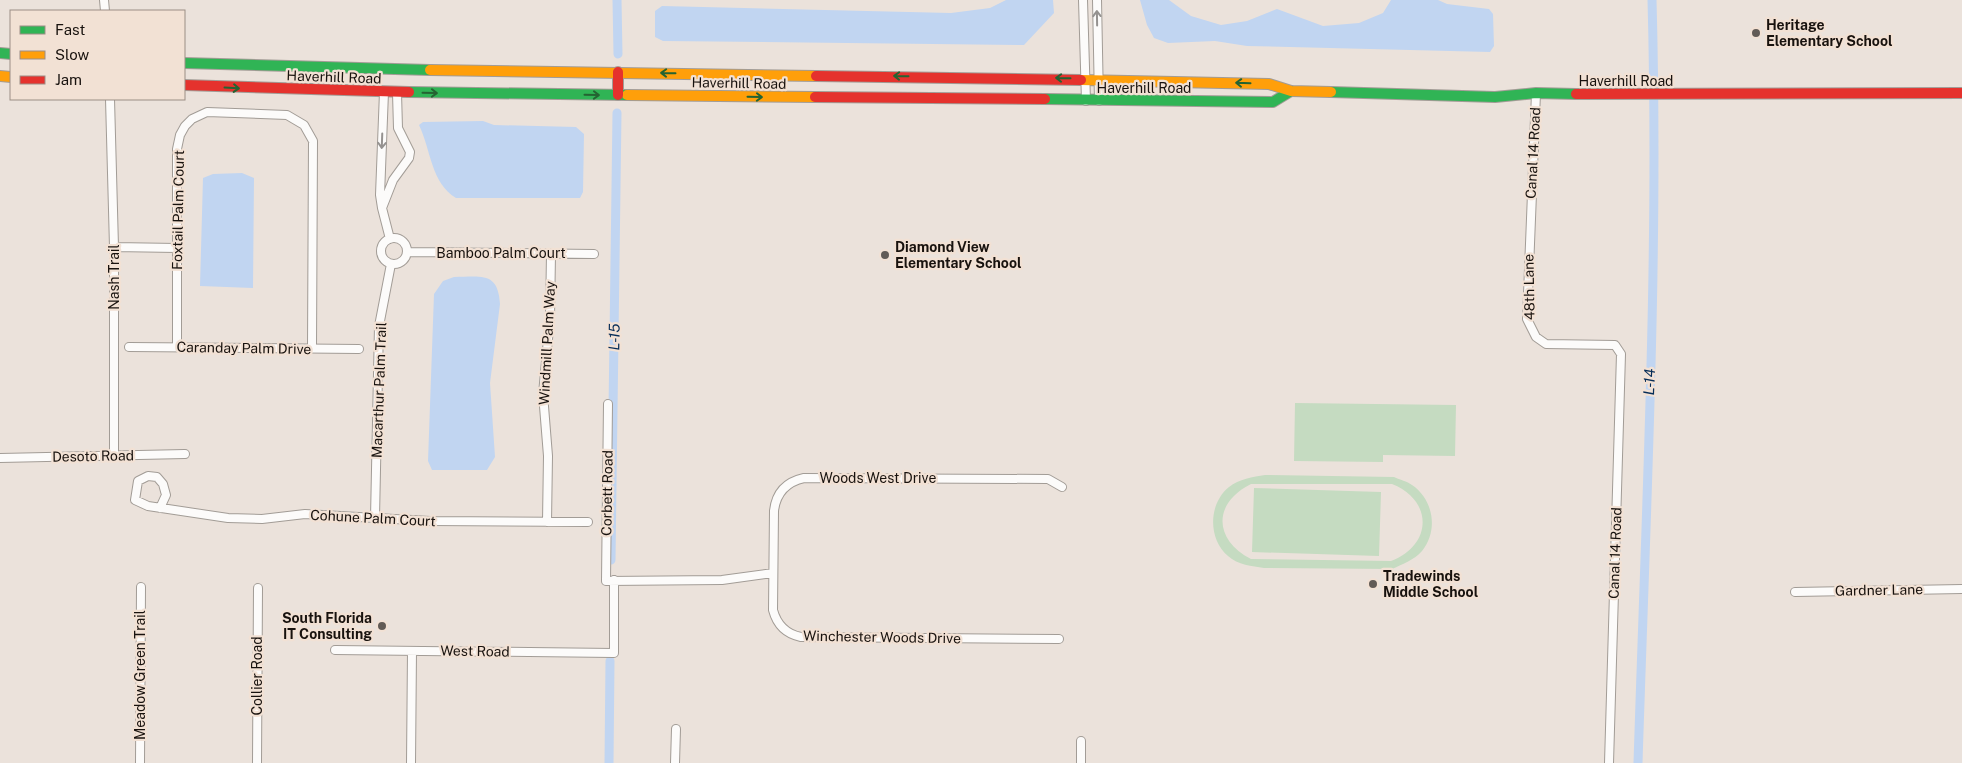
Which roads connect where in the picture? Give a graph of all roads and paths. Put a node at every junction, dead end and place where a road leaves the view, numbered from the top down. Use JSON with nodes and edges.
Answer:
{"nodes":[{"id":1,"x":1083,"y":0,"type":"edge"},
{"id":2,"x":1097,"y":0,"type":"edge"},
{"id":3,"x":185,"y":63,"type":"edge"},
{"id":4,"x":618,"y":72,"type":"junction"},
{"id":5,"x":1085,"y":78,"type":"junction"},
{"id":6,"x":1099,"y":79,"type":"junction"},
{"id":7,"x":185,"y":85,"type":"edge"},
{"id":8,"x":384,"y":92,"type":"junction"},
{"id":9,"x":397,"y":92,"type":"junction"},
{"id":10,"x":1290,"y":92,"type":"junction"},
{"id":11,"x":1536,"y":93,"type":"junction"},
{"id":12,"x":1962,"y":93,"type":"edge"},
{"id":13,"x":618,"y":95,"type":"junction"},
{"id":14,"x":110,"y":100,"type":"edge"},
{"id":15,"x":1086,"y":101,"type":"junction"},
{"id":16,"x":1099,"y":101,"type":"junction"},
{"id":17,"x":382,"y":208,"type":"junction"},
{"id":18,"x":390,"y":239,"type":"junction"},
{"id":19,"x":1529,"y":244,"type":"joint"},
{"id":20,"x":114,"y":247,"type":"junction"},
{"id":21,"x":177,"y":248,"type":"junction"},
{"id":22,"x":407,"y":252,"type":"junction"},
{"id":23,"x":550,"y":254,"type":"junction"},
{"id":24,"x":594,"y":254,"type":"dead end"},
{"id":25,"x":391,"y":264,"type":"junction"},
{"id":26,"x":1615,"y":345,"type":"joint"},
{"id":27,"x":129,"y":347,"type":"dead end"},
{"id":28,"x":177,"y":347,"type":"junction"},
{"id":29,"x":312,"y":348,"type":"junction"},
{"id":30,"x":359,"y":349,"type":"dead end"},
{"id":31,"x":608,"y":404,"type":"dead end"},
{"id":32,"x":185,"y":454,"type":"dead end"},
{"id":33,"x":114,"y":456,"type":"junction"},
{"id":34,"x":0,"y":458,"type":"edge"},
{"id":35,"x":1062,"y":487,"type":"dead end"},
{"id":36,"x":160,"y":508,"type":"junction"},
{"id":37,"x":375,"y":518,"type":"junction"},
{"id":38,"x":547,"y":522,"type":"junction"},
{"id":39,"x":588,"y":522,"type":"dead end"},
{"id":40,"x":773,"y":573,"type":"junction"},
{"id":41,"x":610,"y":581,"type":"junction"},
{"id":42,"x":140,"y":587,"type":"dead end"},
{"id":43,"x":258,"y":588,"type":"dead end"},
{"id":44,"x":1962,"y":588,"type":"edge"},
{"id":45,"x":1795,"y":592,"type":"dead end"},
{"id":46,"x":1059,"y":639,"type":"dead end"},
{"id":47,"x":335,"y":650,"type":"dead end"},
{"id":48,"x":412,"y":650,"type":"junction"},
{"id":49,"x":614,"y":653,"type":"joint"},
{"id":50,"x":676,"y":729,"type":"dead end"},
{"id":51,"x":1081,"y":741,"type":"dead end"},
{"id":52,"x":140,"y":763,"type":"edge"},
{"id":53,"x":257,"y":763,"type":"edge"},
{"id":54,"x":411,"y":763,"type":"edge"},
{"id":55,"x":675,"y":763,"type":"edge"},
{"id":56,"x":1081,"y":763,"type":"edge"},
{"id":57,"x":1609,"y":763,"type":"edge"}],
"edges":[{"from":1,"to":5,"type":"street"},
{"from":6,"to":2,"type":"street","one_way":true},
{"from":3,"to":4,"type":"street","name":"Haverhill Road"},
{"from":5,"to":4,"type":"street","name":"Haverhill Road","one_way":true},
{"from":4,"to":13,"type":"street"},
{"from":5,"to":6,"type":"street","name":"Haverhill Road"},
{"from":5,"to":15,"type":"street"},
{"from":10,"to":6,"type":"street","name":"Haverhill Road","one_way":true},
{"from":6,"to":16,"type":"street"},
{"from":7,"to":8,"type":"street","name":"Haverhill Road","one_way":true},
{"from":8,"to":9,"type":"street","name":"Haverhill Road"},
{"from":8,"to":17,"type":"street","one_way":true},
{"from":9,"to":13,"type":"street","name":"Haverhill Road","one_way":true},
{"from":9,"to":17,"type":"street"},
{"from":10,"to":11,"type":"street","name":"Haverhill Road"},
{"from":10,"to":16,"type":"street","name":"Haverhill Road"},
{"from":11,"to":12,"type":"street","name":"Haverhill Road"},
{"from":11,"to":19,"type":"street","name":"Canal 14 Road"},
{"from":13,"to":15,"type":"street","name":"Haverhill Road","one_way":true},
{"from":14,"to":20,"type":"street","name":"Nash Trail"},
{"from":15,"to":16,"type":"street","name":"Haverhill Road"},
{"from":17,"to":18,"type":"street"},
{"from":18,"to":22,"type":"street"},
{"from":18,"to":25,"type":"street"},
{"from":19,"to":26,"type":"street","name":"48th Lane"},
{"from":20,"to":21,"type":"street"},
{"from":20,"to":33,"type":"street","name":"Nash Trail"},
{"from":21,"to":28,"type":"street","name":"Foxtail Palm Court"},
{"from":21,"to":29,"type":"street","name":"Foxtail Palm Court"},
{"from":22,"to":23,"type":"street","name":"Bamboo Palm Court"},
{"from":22,"to":25,"type":"street"},
{"from":23,"to":24,"type":"street","name":"Bamboo Palm Court"},
{"from":23,"to":38,"type":"street","name":"Windmill Palm Way"},
{"from":25,"to":37,"type":"street","name":"Macarthur Palm Trail"},
{"from":26,"to":57,"type":"street","name":"Canal 14 Road"},
{"from":27,"to":28,"type":"street","name":"Caranday Palm Drive"},
{"from":28,"to":29,"type":"street","name":"Caranday Palm Drive"},
{"from":29,"to":30,"type":"street","name":"Caranday Palm Drive"},
{"from":31,"to":41,"type":"street","name":"Corbett Road"},
{"from":32,"to":33,"type":"street","name":"Desoto Road"},
{"from":33,"to":34,"type":"street","name":"Desoto Road"},
{"from":35,"to":40,"type":"street","name":"Woods West Drive"},
{"from":36,"to":36,"type":"street","name":"Cohune Palm Court"},
{"from":36,"to":37,"type":"street","name":"Cohune Palm Court"},
{"from":37,"to":38,"type":"street","name":"Cohune Palm Court"},
{"from":38,"to":39,"type":"street","name":"Cohune Palm Court"},
{"from":40,"to":41,"type":"street"},
{"from":40,"to":46,"type":"street","name":"Winchester Woods Drive"},
{"from":41,"to":49,"type":"street","name":"Corbett Road"},
{"from":42,"to":52,"type":"street","name":"Meadow Green Trail"},
{"from":43,"to":53,"type":"street","name":"Collier Road"},
{"from":44,"to":45,"type":"street","name":"Gardner Lane"},
{"from":47,"to":48,"type":"street","name":"West Road"},
{"from":48,"to":49,"type":"street","name":"West Road"},
{"from":48,"to":54,"type":"street"},
{"from":50,"to":55,"type":"street"},
{"from":51,"to":56,"type":"street"}]}
